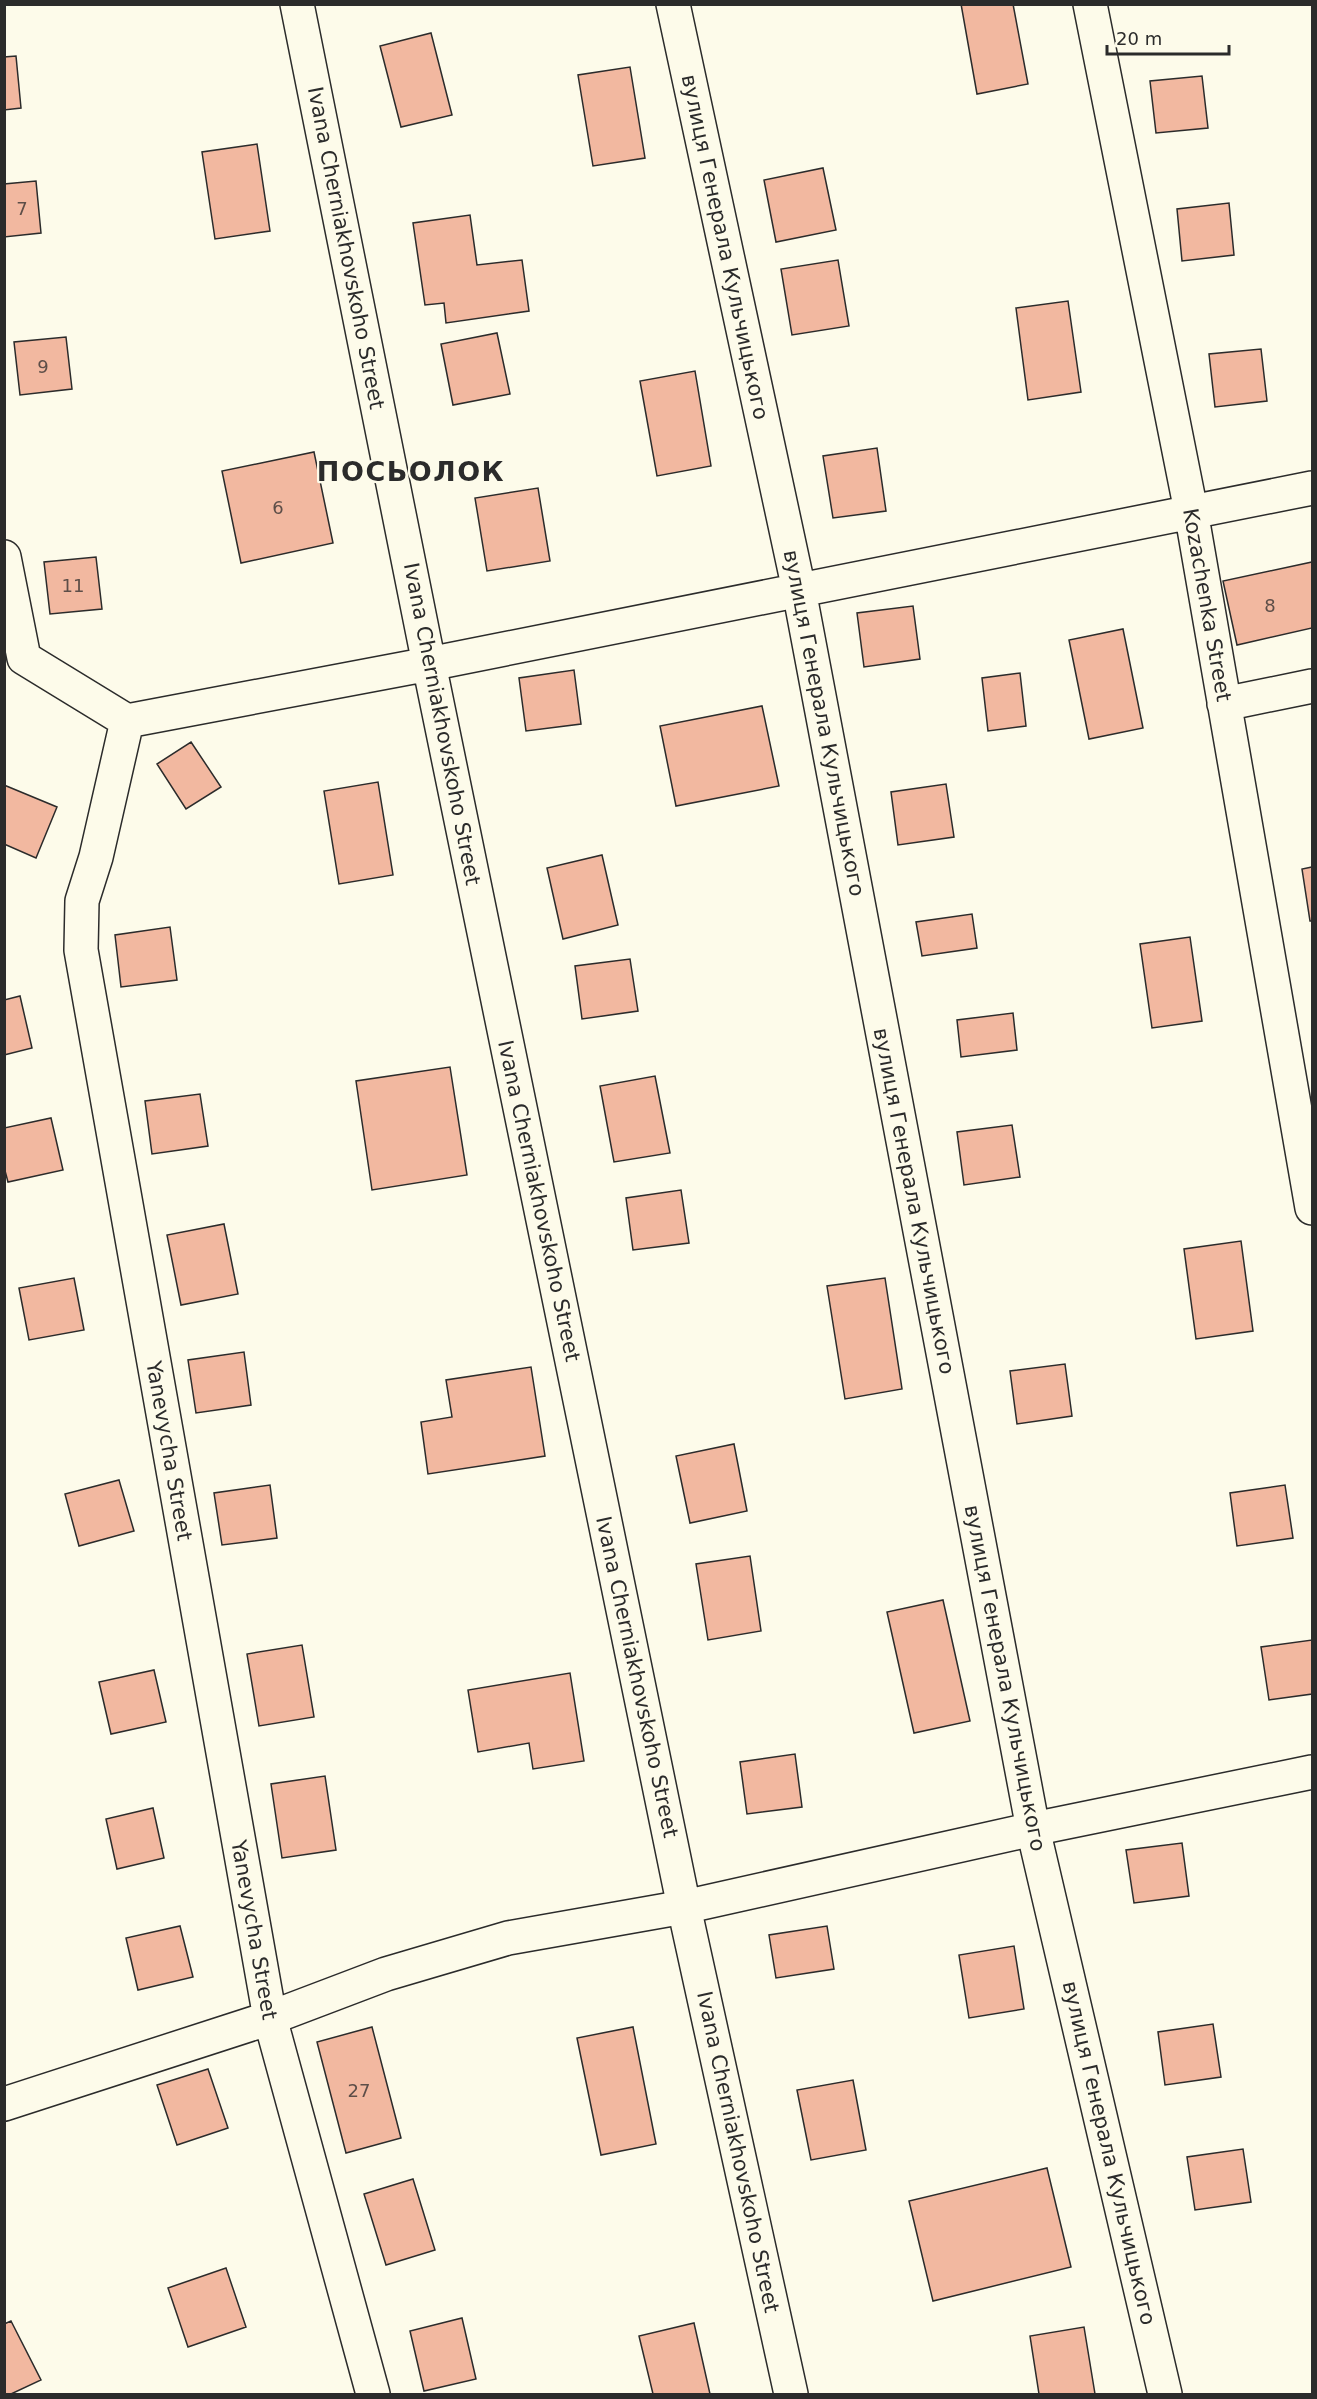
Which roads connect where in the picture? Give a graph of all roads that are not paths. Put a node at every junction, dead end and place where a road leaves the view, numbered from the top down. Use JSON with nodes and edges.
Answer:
{"nodes":[{"id":1,"x":297,"y":4,"type":"edge"},
{"id":2,"x":673,"y":4,"type":"edge"},
{"id":3,"x":1090,"y":4,"type":"edge"},
{"id":4,"x":1312,"y":488,"type":"edge"},
{"id":5,"x":1191,"y":512,"type":"junction"},
{"id":6,"x":4,"y":557,"type":"edge"},
{"id":7,"x":799,"y":590,"type":"junction"},
{"id":8,"x":14,"y":655,"type":"edge"},
{"id":9,"x":429,"y":664,"type":"junction"},
{"id":10,"x":1312,"y":686,"type":"edge"},
{"id":11,"x":1224,"y":704,"type":"junction"},
{"id":12,"x":127,"y":721,"type":"junction"},
{"id":13,"x":1312,"y":1208,"type":"edge"},
{"id":14,"x":1312,"y":1772,"type":"edge"},
{"id":15,"x":1033,"y":1829,"type":"junction"},
{"id":16,"x":684,"y":1907,"type":"junction"},
{"id":17,"x":270,"y":2018,"type":"junction"},
{"id":18,"x":4,"y":2104,"type":"edge"},
{"id":19,"x":373,"y":2394,"type":"edge"},
{"id":20,"x":791,"y":2394,"type":"edge"},
{"id":21,"x":1165,"y":2394,"type":"edge"}],
"edges":[{"from":1,"to":9,"type":"street","name":"Ivana Cherniakhovskoho Street"},
{"from":2,"to":7,"type":"street","name":"вулиця Генерала Кульчицького"},
{"from":3,"to":5,"type":"street","name":"Kozachenka Street"},
{"from":4,"to":5,"type":"street"},
{"from":5,"to":7,"type":"street"},
{"from":5,"to":11,"type":"street","name":"Kozachenka Street"},
{"from":6,"to":8,"type":"street"},
{"from":7,"to":9,"type":"street"},
{"from":7,"to":15,"type":"street","name":"вулиця Генерала Кульчицького"},
{"from":8,"to":12,"type":"street"},
{"from":9,"to":12,"type":"street"},
{"from":9,"to":16,"type":"street","name":"Ivana Cherniakhovskoho Street"},
{"from":10,"to":11,"type":"street"},
{"from":11,"to":13,"type":"street","name":"Kozachenka Street"},
{"from":12,"to":17,"type":"street","name":"Yanevycha Street"},
{"from":14,"to":15,"type":"street"},
{"from":15,"to":16,"type":"street"},
{"from":15,"to":21,"type":"street","name":"вулиця Генерала Кульчицького"},
{"from":16,"to":17,"type":"street"},
{"from":16,"to":20,"type":"street","name":"Ivana Cherniakhovskoho Street"},
{"from":17,"to":18,"type":"street"},
{"from":17,"to":19,"type":"street","name":"Yanevycha Street"}]}
